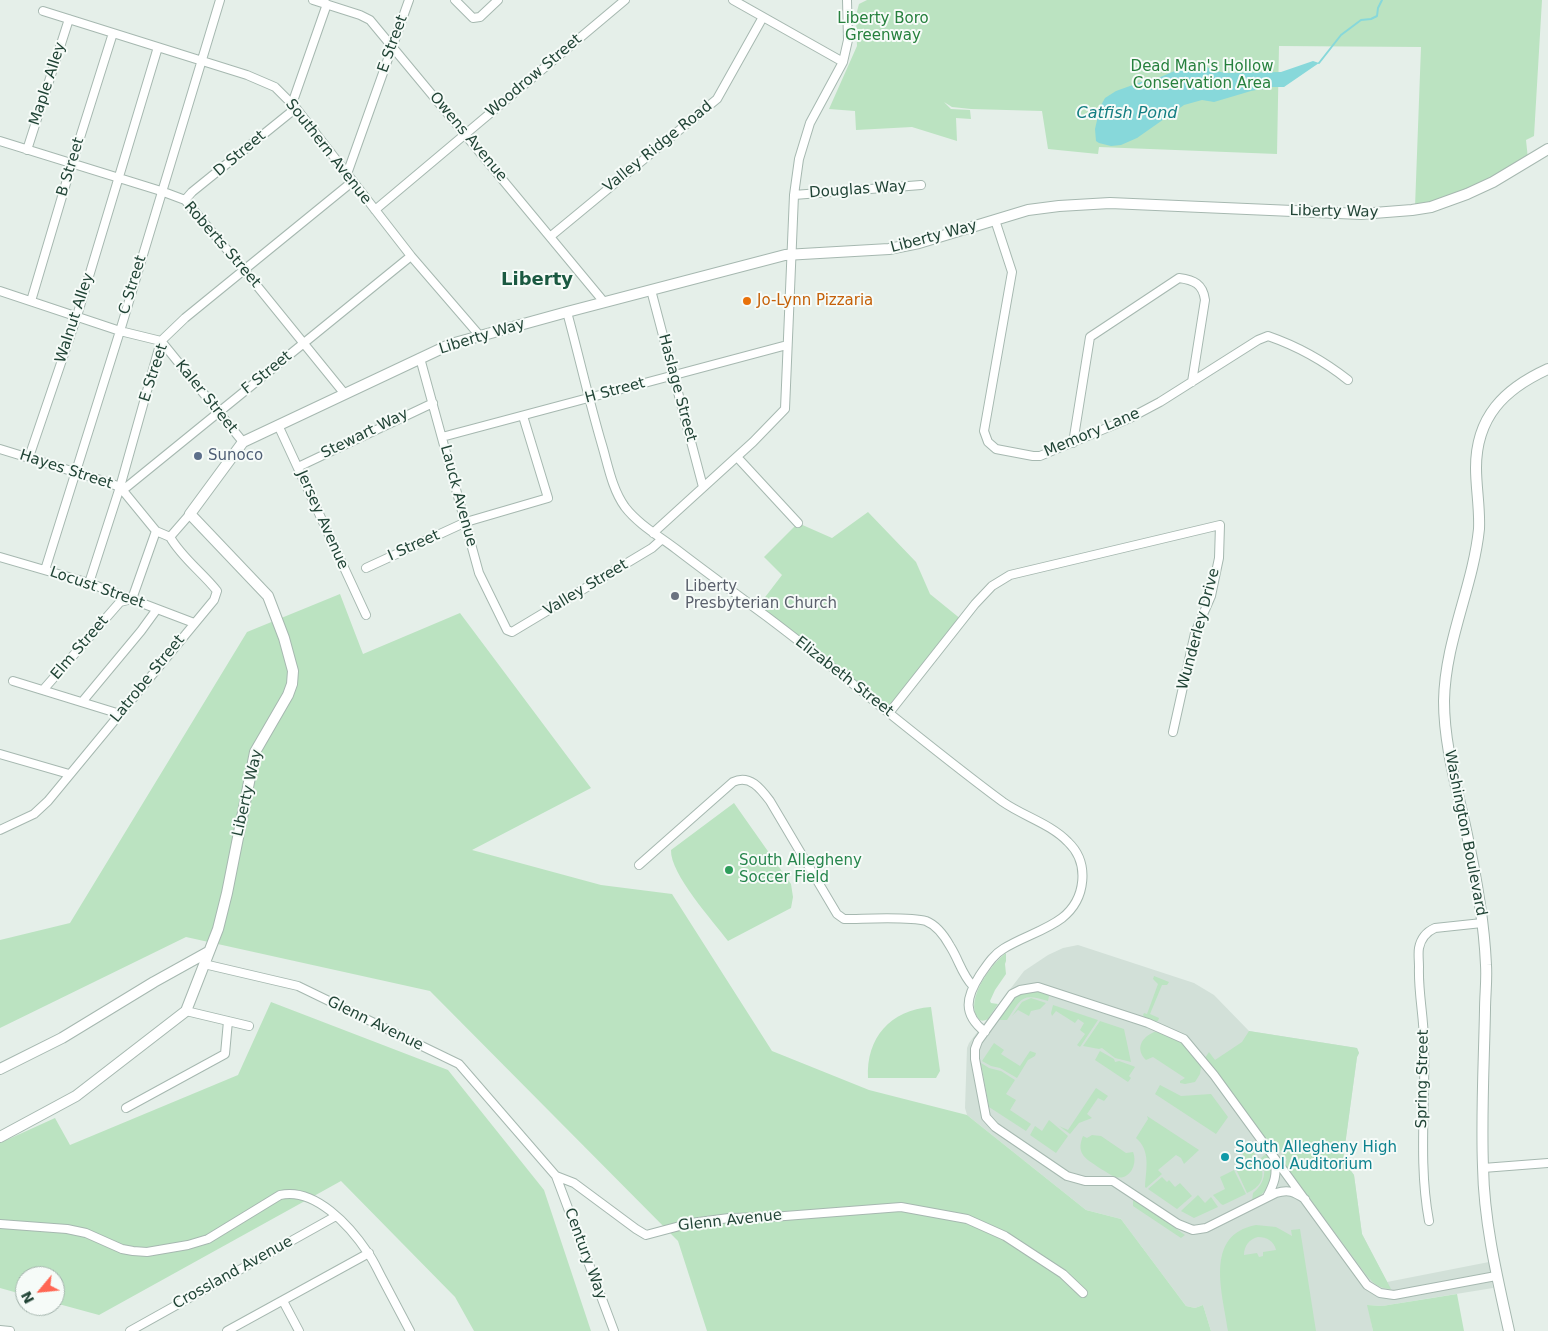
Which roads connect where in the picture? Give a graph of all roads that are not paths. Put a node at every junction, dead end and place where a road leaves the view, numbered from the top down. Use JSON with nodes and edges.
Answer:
{"nodes":[{"id":1,"x":220,"y":0,"type":"edge"},
{"id":2,"x":313,"y":0,"type":"edge"},
{"id":3,"x":409,"y":0,"type":"edge"},
{"id":4,"x":455,"y":0,"type":"edge"},
{"id":5,"x":498,"y":0,"type":"edge"},
{"id":6,"x":625,"y":0,"type":"edge"},
{"id":7,"x":733,"y":0,"type":"edge"},
{"id":8,"x":847,"y":0,"type":"edge"},
{"id":9,"x":328,"y":4,"type":"junction"},
{"id":10,"x":43,"y":11,"type":"dead end"},
{"id":11,"x":763,"y":17,"type":"junction"},
{"id":12,"x":69,"y":19,"type":"junction"},
{"id":13,"x":113,"y":33,"type":"junction"},
{"id":14,"x":158,"y":47,"type":"junction"},
{"id":15,"x":393,"y":48,"type":"junction"},
{"id":16,"x":200,"y":60,"type":"junction"},
{"id":17,"x":843,"y":62,"type":"junction"},
{"id":18,"x":294,"y":106,"type":"junction"},
{"id":19,"x":466,"y":134,"type":"junction"},
{"id":20,"x":0,"y":141,"type":"edge"},
{"id":21,"x":1548,"y":149,"type":"edge"},
{"id":22,"x":28,"y":150,"type":"junction"},
{"id":23,"x":72,"y":163,"type":"junction"},
{"id":24,"x":347,"y":174,"type":"junction"},
{"id":25,"x":118,"y":178,"type":"junction"},
{"id":26,"x":352,"y":182,"type":"junction"},
{"id":27,"x":921,"y":185,"type":"dead end"},
{"id":28,"x":161,"y":191,"type":"junction"},
{"id":29,"x":794,"y":194,"type":"junction"},
{"id":30,"x":185,"y":200,"type":"junction"},
{"id":31,"x":375,"y":210,"type":"junction"},
{"id":32,"x":994,"y":220,"type":"junction"},
{"id":33,"x":551,"y":236,"type":"junction"},
{"id":34,"x":792,"y":254,"type":"junction"},
{"id":35,"x":411,"y":256,"type":"junction"},
{"id":36,"x":245,"y":271,"type":"junction"},
{"id":37,"x":651,"y":290,"type":"junction"},
{"id":38,"x":0,"y":291,"type":"edge"},
{"id":39,"x":31,"y":301,"type":"junction"},
{"id":40,"x":604,"y":302,"type":"junction"},
{"id":41,"x":567,"y":312,"type":"junction"},
{"id":42,"x":77,"y":316,"type":"junction"},
{"id":43,"x":120,"y":331,"type":"junction"},
{"id":44,"x":480,"y":336,"type":"junction"},
{"id":45,"x":161,"y":341,"type":"junction"},
{"id":46,"x":303,"y":344,"type":"junction"},
{"id":47,"x":787,"y":345,"type":"junction"},
{"id":48,"x":420,"y":358,"type":"junction"},
{"id":49,"x":1548,"y":369,"type":"edge"},
{"id":50,"x":673,"y":375,"type":"junction"},
{"id":51,"x":1348,"y":380,"type":"dead end"},
{"id":52,"x":1192,"y":382,"type":"junction"},
{"id":53,"x":344,"y":393,"type":"junction"},
{"id":54,"x":589,"y":398,"type":"junction"},
{"id":55,"x":433,"y":403,"type":"junction"},
{"id":56,"x":218,"y":412,"type":"junction"},
{"id":57,"x":523,"y":416,"type":"junction"},
{"id":58,"x":278,"y":425,"type":"junction"},
{"id":59,"x":442,"y":437,"type":"junction"},
{"id":60,"x":243,"y":442,"type":"junction"},
{"id":61,"x":1073,"y":443,"type":"junction"},
{"id":62,"x":0,"y":448,"type":"edge"},
{"id":63,"x":29,"y":457,"type":"junction"},
{"id":64,"x":737,"y":457,"type":"junction"},
{"id":65,"x":298,"y":466,"type":"junction"},
{"id":66,"x":76,"y":472,"type":"junction"},
{"id":67,"x":703,"y":487,"type":"junction"},
{"id":68,"x":121,"y":489,"type":"junction"},
{"id":69,"x":190,"y":514,"type":"junction"},
{"id":70,"x":466,"y":522,"type":"junction"},
{"id":71,"x":798,"y":523,"type":"dead end"},
{"id":72,"x":156,"y":531,"type":"junction"},
{"id":73,"x":653,"y":533,"type":"junction"},
{"id":74,"x":170,"y":537,"type":"junction"},
{"id":75,"x":662,"y":539,"type":"junction"},
{"id":76,"x":0,"y":557,"type":"edge"},
{"id":77,"x":366,"y":568,"type":"dead end"},
{"id":78,"x":44,"y":570,"type":"junction"},
{"id":79,"x":89,"y":583,"type":"junction"},
{"id":80,"x":132,"y":599,"type":"junction"},
{"id":81,"x":158,"y":609,"type":"junction"},
{"id":82,"x":366,"y":615,"type":"dead end"},
{"id":83,"x":194,"y":623,"type":"junction"},
{"id":84,"x":507,"y":630,"type":"joint"},
{"id":85,"x":13,"y":682,"type":"dead end"},
{"id":86,"x":43,"y":690,"type":"junction"},
{"id":87,"x":82,"y":702,"type":"junction"},
{"id":88,"x":889,"y":712,"type":"junction"},
{"id":89,"x":120,"y":714,"type":"junction"},
{"id":90,"x":1173,"y":732,"type":"dead end"},
{"id":91,"x":0,"y":754,"type":"edge"},
{"id":92,"x":69,"y":774,"type":"junction"},
{"id":93,"x":0,"y":830,"type":"edge"},
{"id":94,"x":639,"y":865,"type":"dead end"},
{"id":95,"x":1482,"y":923,"type":"junction"},
{"id":96,"x":208,"y":952,"type":"junction"},
{"id":97,"x":204,"y":964,"type":"junction"},
{"id":98,"x":973,"y":986,"type":"junction"},
{"id":99,"x":186,"y":1011,"type":"junction"},
{"id":100,"x":228,"y":1021,"type":"junction"},
{"id":101,"x":249,"y":1026,"type":"dead end"},
{"id":102,"x":985,"y":1032,"type":"junction"},
{"id":103,"x":0,"y":1069,"type":"edge"},
{"id":104,"x":126,"y":1108,"type":"dead end"},
{"id":105,"x":0,"y":1137,"type":"edge"},
{"id":106,"x":1274,"y":1158,"type":"junction"},
{"id":107,"x":1548,"y":1163,"type":"edge"},
{"id":108,"x":1483,"y":1168,"type":"junction"},
{"id":109,"x":556,"y":1176,"type":"junction"},
{"id":110,"x":1267,"y":1197,"type":"junction"},
{"id":111,"x":1305,"y":1199,"type":"junction"},
{"id":112,"x":336,"y":1216,"type":"junction"},
{"id":113,"x":1429,"y":1221,"type":"dead end"},
{"id":114,"x":0,"y":1224,"type":"edge"},
{"id":115,"x":368,"y":1253,"type":"junction"},
{"id":116,"x":1496,"y":1276,"type":"junction"},
{"id":117,"x":1083,"y":1293,"type":"dead end"},
{"id":118,"x":283,"y":1301,"type":"junction"},
{"id":119,"x":0,"y":1330,"type":"edge"},
{"id":120,"x":10,"y":1331,"type":"edge"},
{"id":121,"x":130,"y":1331,"type":"edge"},
{"id":122,"x":227,"y":1331,"type":"edge"},
{"id":123,"x":299,"y":1331,"type":"edge"},
{"id":124,"x":410,"y":1331,"type":"edge"},
{"id":125,"x":614,"y":1331,"type":"edge"},
{"id":126,"x":1509,"y":1331,"type":"edge"}],
"edges":[{"from":1,"to":16,"type":"street","name":"C Street"},
{"from":2,"to":9,"type":"street","name":"Owens Avenue"},
{"from":3,"to":15,"type":"street","name":"E Street"},
{"from":4,"to":5,"type":"street"},
{"from":6,"to":19,"type":"street","name":"Woodrow Street"},
{"from":7,"to":11,"type":"street"},
{"from":8,"to":17,"type":"street"},
{"from":9,"to":15,"type":"street","name":"Owens Avenue"},
{"from":9,"to":18,"type":"street"},
{"from":10,"to":12,"type":"street","name":"Southern Avenue"},
{"from":11,"to":17,"type":"street"},
{"from":11,"to":33,"type":"street","name":"Valley Ridge Road"},
{"from":12,"to":13,"type":"street","name":"Southern Avenue"},
{"from":12,"to":22,"type":"street","name":"Maple Alley"},
{"from":13,"to":14,"type":"street","name":"Southern Avenue"},
{"from":13,"to":23,"type":"street","name":"B Street"},
{"from":14,"to":16,"type":"street","name":"Southern Avenue"},
{"from":14,"to":25,"type":"street"},
{"from":15,"to":19,"type":"street","name":"Owens Avenue"},
{"from":15,"to":24,"type":"street","name":"E Street"},
{"from":16,"to":18,"type":"street","name":"Southern Avenue"},
{"from":16,"to":28,"type":"street","name":"C Street"},
{"from":17,"to":29,"type":"street"},
{"from":18,"to":24,"type":"street","name":"Southern Avenue"},
{"from":18,"to":30,"type":"street","name":"D Street"},
{"from":19,"to":31,"type":"street","name":"Woodrow Street"},
{"from":19,"to":33,"type":"street","name":"Owens Avenue"},
{"from":20,"to":22,"type":"street","name":"Roberts Street"},
{"from":21,"to":32,"type":"street","name":"Liberty Way"},
{"from":22,"to":23,"type":"street","name":"Roberts Street"},
{"from":23,"to":25,"type":"street","name":"Roberts Street"},
{"from":23,"to":39,"type":"street","name":"B Street"},
{"from":24,"to":26,"type":"street","name":"Southern Avenue"},
{"from":25,"to":28,"type":"street","name":"Roberts Street"},
{"from":25,"to":42,"type":"street","name":"Walnut Alley"},
{"from":26,"to":31,"type":"street","name":"Southern Avenue"},
{"from":26,"to":36,"type":"street","name":"E Street"},
{"from":27,"to":29,"type":"street","name":"Douglas Way"},
{"from":28,"to":30,"type":"street","name":"Roberts Street"},
{"from":28,"to":43,"type":"street","name":"C Street"},
{"from":29,"to":34,"type":"street"},
{"from":30,"to":36,"type":"street","name":"Roberts Street"},
{"from":31,"to":35,"type":"street","name":"Southern Avenue"},
{"from":32,"to":34,"type":"street","name":"Liberty Way"},
{"from":32,"to":61,"type":"street","name":"Memory Lane"},
{"from":33,"to":40,"type":"street","name":"Owens Avenue"},
{"from":34,"to":37,"type":"street","name":"Liberty Way"},
{"from":34,"to":47,"type":"street"},
{"from":35,"to":44,"type":"street","name":"Southern Avenue"},
{"from":35,"to":46,"type":"street","name":"F Street"},
{"from":36,"to":45,"type":"street","name":"E Street"},
{"from":36,"to":46,"type":"street","name":"Roberts Street"},
{"from":37,"to":40,"type":"street","name":"Liberty Way"},
{"from":37,"to":50,"type":"street","name":"Haslage Street"},
{"from":38,"to":39,"type":"street"},
{"from":39,"to":42,"type":"street"},
{"from":40,"to":41,"type":"street","name":"Liberty Way"},
{"from":41,"to":44,"type":"street","name":"Liberty Way"},
{"from":41,"to":54,"type":"street","name":"Elizabeth Street"},
{"from":42,"to":43,"type":"street"},
{"from":42,"to":63,"type":"street","name":"Walnut Alley"},
{"from":43,"to":45,"type":"street"},
{"from":43,"to":66,"type":"street","name":"C Street"},
{"from":44,"to":48,"type":"street","name":"Liberty Way"},
{"from":45,"to":56,"type":"street","name":"Kaler Street"},
{"from":45,"to":68,"type":"street","name":"E Street"},
{"from":46,"to":53,"type":"street","name":"Roberts Street"},
{"from":46,"to":56,"type":"street","name":"F Street"},
{"from":47,"to":50,"type":"street","name":"H Street"},
{"from":47,"to":64,"type":"street"},
{"from":48,"to":53,"type":"street","name":"Liberty Way"},
{"from":48,"to":55,"type":"street","name":"Lauck Avenue"},
{"from":49,"to":95,"type":"street","name":"Washington Boulevard"},
{"from":50,"to":54,"type":"street","name":"H Street"},
{"from":50,"to":67,"type":"street","name":"Haslage Street"},
{"from":51,"to":52,"type":"street","name":"Memory Lane"},
{"from":52,"to":61,"type":"street","name":"Memory Lane"},
{"from":52,"to":61,"type":"street"},
{"from":53,"to":58,"type":"street","name":"Liberty Way"},
{"from":54,"to":57,"type":"street","name":"H Street"},
{"from":54,"to":73,"type":"street","name":"Elizabeth Street"},
{"from":55,"to":59,"type":"street","name":"Lauck Avenue"},
{"from":55,"to":65,"type":"street","name":"Stewart Way"},
{"from":56,"to":60,"type":"street","name":"Kaler Street"},
{"from":56,"to":68,"type":"street","name":"F Street"},
{"from":57,"to":59,"type":"street","name":"H Street"},
{"from":57,"to":70,"type":"street","name":"I Street"},
{"from":58,"to":60,"type":"street","name":"Liberty Way"},
{"from":58,"to":65,"type":"street","name":"Jersey Avenue"},
{"from":59,"to":70,"type":"street","name":"Lauck Avenue"},
{"from":60,"to":69,"type":"street","name":"Liberty Way"},
{"from":62,"to":63,"type":"street","name":"Hayes Street"},
{"from":63,"to":66,"type":"street","name":"Hayes Street"},
{"from":64,"to":67,"type":"street"},
{"from":64,"to":71,"type":"street"},
{"from":65,"to":82,"type":"street","name":"Jersey Avenue"},
{"from":66,"to":68,"type":"street","name":"Hayes Street"},
{"from":66,"to":78,"type":"street","name":"C Street"},
{"from":67,"to":73,"type":"street"},
{"from":68,"to":72,"type":"street","name":"Hayes Street"},
{"from":68,"to":79,"type":"street","name":"E Street"},
{"from":69,"to":74,"type":"street"},
{"from":69,"to":96,"type":"street","name":"Liberty Way"},
{"from":70,"to":77,"type":"street","name":"I Street"},
{"from":70,"to":84,"type":"street","name":"Lauck Avenue"},
{"from":72,"to":74,"type":"street","name":"Hayes Street"},
{"from":72,"to":80,"type":"street"},
{"from":73,"to":75,"type":"street","name":"Elizabeth Street"},
{"from":74,"to":83,"type":"street","name":"Latrobe Street"},
{"from":75,"to":84,"type":"street","name":"Valley Street"},
{"from":75,"to":88,"type":"street","name":"Elizabeth Street"},
{"from":76,"to":78,"type":"street","name":"Locust Street"},
{"from":78,"to":79,"type":"street","name":"Locust Street"},
{"from":79,"to":80,"type":"street","name":"Locust Street"},
{"from":80,"to":81,"type":"street","name":"Locust Street"},
{"from":80,"to":86,"type":"street","name":"Elm Street"},
{"from":81,"to":83,"type":"street","name":"Locust Street"},
{"from":81,"to":87,"type":"street"},
{"from":83,"to":89,"type":"street","name":"Latrobe Street"},
{"from":85,"to":86,"type":"street"},
{"from":86,"to":87,"type":"street"},
{"from":87,"to":89,"type":"street"},
{"from":88,"to":90,"type":"street","name":"Wunderley Drive"},
{"from":88,"to":98,"type":"street","name":"Elizabeth Street"},
{"from":89,"to":92,"type":"street","name":"Latrobe Street"},
{"from":91,"to":92,"type":"street"},
{"from":92,"to":93,"type":"street","name":"Latrobe Street"},
{"from":94,"to":98,"type":"street"},
{"from":95,"to":108,"type":"street","name":"Washington Boulevard"},
{"from":95,"to":113,"type":"street","name":"Spring Street"},
{"from":96,"to":97,"type":"street","name":"Liberty Way"},
{"from":96,"to":103,"type":"street"},
{"from":97,"to":99,"type":"street","name":"Liberty Way"},
{"from":97,"to":109,"type":"street","name":"Glenn Avenue"},
{"from":98,"to":102,"type":"street"},
{"from":99,"to":100,"type":"street"},
{"from":99,"to":105,"type":"street"},
{"from":100,"to":101,"type":"street"},
{"from":100,"to":104,"type":"street"},
{"from":102,"to":106,"type":"street"},
{"from":102,"to":110,"type":"street"},
{"from":106,"to":110,"type":"street"},
{"from":106,"to":111,"type":"street"},
{"from":107,"to":108,"type":"street"},
{"from":108,"to":116,"type":"street","name":"Washington Boulevard"},
{"from":109,"to":117,"type":"street","name":"Glenn Avenue"},
{"from":109,"to":125,"type":"street","name":"Century Way"},
{"from":110,"to":111,"type":"street"},
{"from":111,"to":116,"type":"street"},
{"from":112,"to":114,"type":"street"},
{"from":112,"to":115,"type":"street"},
{"from":112,"to":121,"type":"street","name":"Crossland Avenue"},
{"from":115,"to":118,"type":"street"},
{"from":115,"to":124,"type":"street"},
{"from":116,"to":126,"type":"street","name":"Washington Boulevard"},
{"from":118,"to":122,"type":"street"},
{"from":118,"to":123,"type":"street"},
{"from":119,"to":120,"type":"street"}]}
